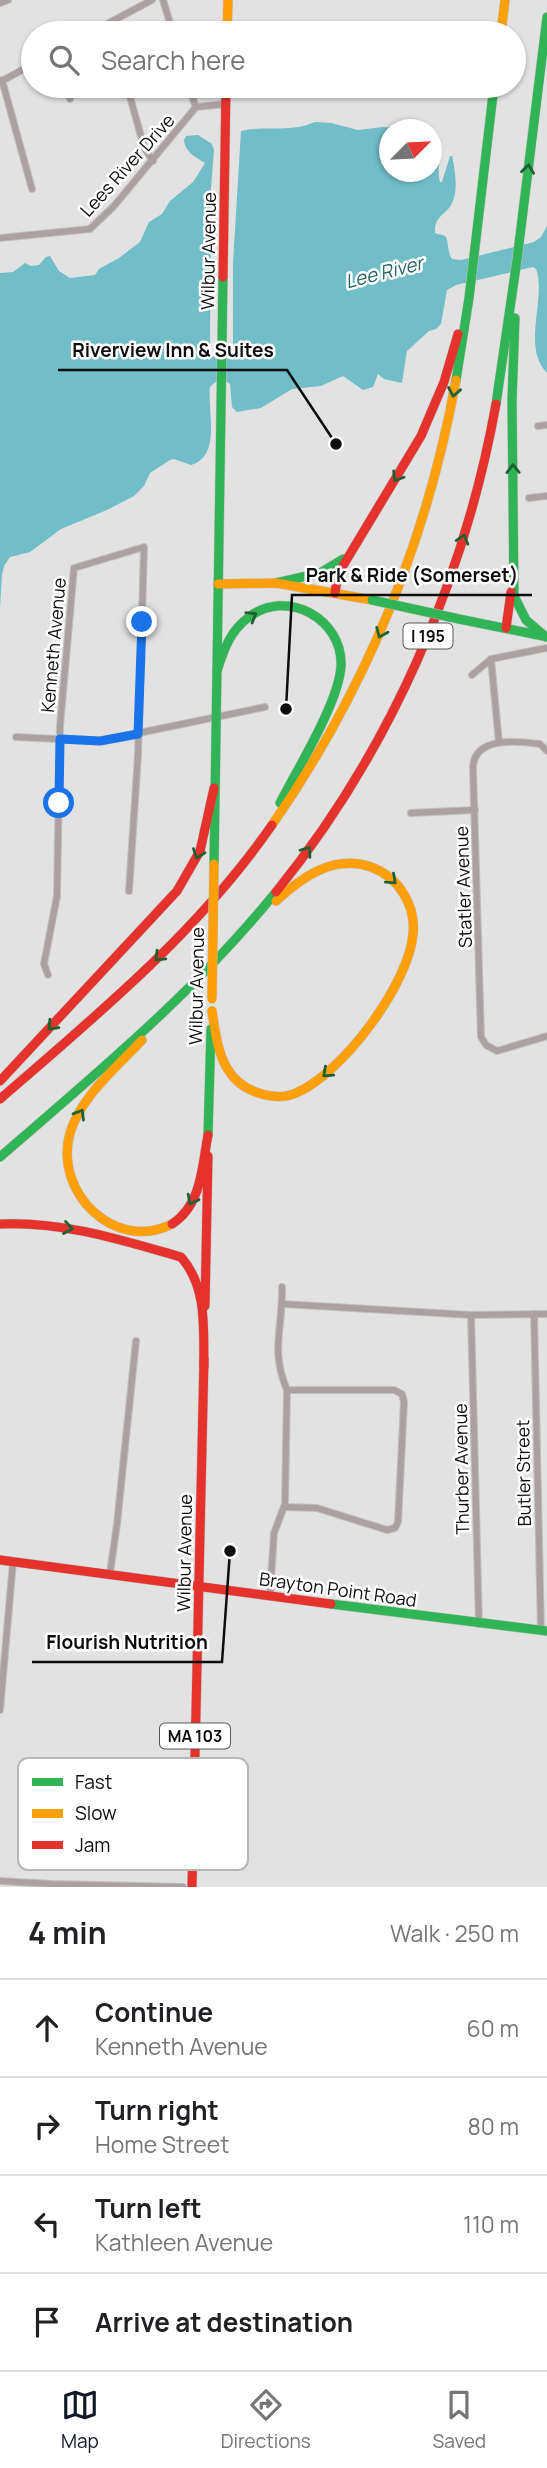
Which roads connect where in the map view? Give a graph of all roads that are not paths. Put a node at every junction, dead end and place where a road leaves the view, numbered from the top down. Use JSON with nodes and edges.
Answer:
{"nodes":[{"id":1,"x":8,"y":0,"type":"edge"},
{"id":2,"x":152,"y":0,"type":"edge"},
{"id":3,"x":163,"y":0,"type":"edge"},
{"id":4,"x":228,"y":0,"type":"edge"},
{"id":5,"x":505,"y":0,"type":"edge"},
{"id":6,"x":0,"y":3,"type":"edge"},
{"id":7,"x":547,"y":17,"type":"edge"},
{"id":8,"x":113,"y":21,"type":"edge"},
{"id":9,"x":169,"y":21,"type":"edge"},
{"id":10,"x":227,"y":21,"type":"edge"},
{"id":11,"x":502,"y":21,"type":"edge"},
{"id":12,"x":21,"y":70,"type":"edge"},
{"id":13,"x":1,"y":81,"type":"edge"},
{"id":14,"x":130,"y":98,"type":"edge"},
{"id":15,"x":193,"y":98,"type":"edge"},
{"id":16,"x":226,"y":98,"type":"edge"},
{"id":17,"x":493,"y":98,"type":"edge"},
{"id":18,"x":226,"y":104,"type":"junction"},
{"id":19,"x":196,"y":107,"type":"junction"},
{"id":20,"x":152,"y":161,"type":"junction"},
{"id":21,"x":32,"y":189,"type":"dead end"},
{"id":22,"x":0,"y":238,"type":"edge"},
{"id":23,"x":514,"y":280,"type":"junction"},
{"id":24,"x":468,"y":301,"type":"junction"},
{"id":25,"x":547,"y":425,"type":"edge"},
{"id":26,"x":538,"y":426,"type":"dead end"},
{"id":27,"x":547,"y":496,"type":"edge"},
{"id":28,"x":529,"y":498,"type":"dead end"},
{"id":29,"x":353,"y":546,"type":"junction"},
{"id":30,"x":514,"y":562,"type":"junction"},
{"id":31,"x":276,"y":583,"type":"junction"},
{"id":32,"x":218,"y":584,"type":"junction"},
{"id":33,"x":335,"y":593,"type":"junction"},
{"id":34,"x":506,"y":628,"type":"junction"},
{"id":35,"x":546,"y":637,"type":"edge"},
{"id":36,"x":547,"y":648,"type":"edge"},
{"id":37,"x":491,"y":659,"type":"junction"},
{"id":38,"x":216,"y":671,"type":"junction"},
{"id":39,"x":472,"y":675,"type":"dead end"},
{"id":40,"x":265,"y":708,"type":"dead end"},
{"id":41,"x":215,"y":718,"type":"junction"},
{"id":42,"x":138,"y":734,"type":"junction"},
{"id":43,"x":16,"y":737,"type":"dead end"},
{"id":44,"x":60,"y":739,"type":"junction"},
{"id":45,"x":499,"y":743,"type":"junction"},
{"id":46,"x":547,"y":751,"type":"edge"},
{"id":47,"x":214,"y":788,"type":"junction"},
{"id":48,"x":475,"y":810,"type":"junction"},
{"id":49,"x":411,"y":813,"type":"dead end"},
{"id":50,"x":253,"y":851,"type":"junction"},
{"id":51,"x":129,"y":891,"type":"dead end"},
{"id":52,"x":234,"y":942,"type":"junction"},
{"id":53,"x":48,"y":975,"type":"dead end"},
{"id":54,"x":182,"y":996,"type":"junction"},
{"id":55,"x":212,"y":1011,"type":"junction"},
{"id":56,"x":547,"y":1036,"type":"edge"},
{"id":57,"x":0,"y":1081,"type":"edge"},
{"id":58,"x":0,"y":1099,"type":"edge"},
{"id":59,"x":208,"y":1135,"type":"junction"},
{"id":60,"x":0,"y":1157,"type":"edge"},
{"id":61,"x":0,"y":1224,"type":"edge"},
{"id":62,"x":282,"y":1287,"type":"dead end"},
{"id":63,"x":282,"y":1304,"type":"junction"},
{"id":64,"x":534,"y":1314,"type":"junction"},
{"id":65,"x":547,"y":1314,"type":"edge"},
{"id":66,"x":471,"y":1315,"type":"junction"},
{"id":67,"x":136,"y":1341,"type":"dead end"},
{"id":68,"x":204,"y":1367,"type":"junction"},
{"id":69,"x":287,"y":1390,"type":"junction"},
{"id":70,"x":285,"y":1507,"type":"junction"},
{"id":71,"x":0,"y":1560,"type":"edge"},
{"id":72,"x":13,"y":1562,"type":"junction"},
{"id":73,"x":110,"y":1573,"type":"junction"},
{"id":74,"x":199,"y":1586,"type":"junction"},
{"id":75,"x":270,"y":1595,"type":"junction"},
{"id":76,"x":479,"y":1623,"type":"junction"},
{"id":77,"x":544,"y":1631,"type":"edge"},
{"id":78,"x":1,"y":1694,"type":"edge"},
{"id":79,"x":0,"y":1710,"type":"edge"},
{"id":80,"x":195,"y":1758,"type":"edge"},
{"id":81,"x":0,"y":1881,"type":"edge"},
{"id":82,"x":30,"y":1885,"type":"edge"},
{"id":83,"x":104,"y":1886,"type":"edge"},
{"id":84,"x":183,"y":1887,"type":"edge"}],
"edges":[{"from":1,"to":6,"type":"street"},
{"from":2,"to":8,"type":"street"},
{"from":3,"to":9,"type":"street"},
{"from":4,"to":10,"type":"main road"},
{"from":5,"to":11,"type":"main road"},
{"from":23,"to":7,"type":"main road","number":"I 195","one_way":true},
{"from":12,"to":13,"type":"street"},
{"from":13,"to":21,"type":"street"},
{"from":14,"to":20,"type":"street"},
{"from":15,"to":19,"type":"street"},
{"from":16,"to":18,"type":"main road","name":"Wilbur Avenue","number":"MA 103"},
{"from":17,"to":24,"type":"main road","number":"I 195"},
{"from":18,"to":19,"type":"street","name":"Lees River Drive"},
{"from":18,"to":32,"type":"main road","name":"Wilbur Avenue","number":"MA 103"},
{"from":19,"to":20,"type":"street","name":"Lees River Drive"},
{"from":20,"to":22,"type":"street","name":"Lees River Drive"},
{"from":30,"to":23,"type":"main road","one_way":true},
{"from":52,"to":23,"type":"main road","number":"I 195","one_way":true},
{"from":24,"to":29,"type":"main road","one_way":true},
{"from":24,"to":50,"type":"main road","number":"I 195","one_way":true},
{"from":25,"to":26,"type":"street"},
{"from":27,"to":28,"type":"street"},
{"from":29,"to":31,"type":"main road"},
{"from":29,"to":33,"type":"main road"},
{"from":30,"to":34,"type":"main road"},
{"from":30,"to":35,"type":"main road"},
{"from":31,"to":32,"type":"main road"},
{"from":31,"to":33,"type":"main road"},
{"from":32,"to":38,"type":"main road","name":"Wilbur Avenue","number":"MA 103"},
{"from":33,"to":34,"type":"main road","bridge":true},
{"from":34,"to":35,"type":"main road"},
{"from":36,"to":37,"type":"street"},
{"from":37,"to":39,"type":"street"},
{"from":37,"to":45,"type":"street"},
{"from":38,"to":41,"type":"main road","name":"Wilbur Avenue","number":"MA 103"},
{"from":38,"to":50,"type":"main road","one_way":true},
{"from":40,"to":41,"type":"street"},
{"from":41,"to":42,"type":"street"},
{"from":41,"to":47,"type":"main road","name":"Wilbur Avenue","number":"MA 103"},
{"from":42,"to":44,"type":"street"},
{"from":42,"to":44,"type":"street","name":"Kenneth Avenue"},
{"from":42,"to":51,"type":"street"},
{"from":43,"to":44,"type":"street"},
{"from":44,"to":53,"type":"street","name":"Kenneth Avenue"},
{"from":45,"to":46,"type":"street"},
{"from":45,"to":48,"type":"street","name":"Statler Avenue"},
{"from":47,"to":55,"type":"main road","name":"Wilbur Avenue","number":"MA 103","bridge":true},
{"from":47,"to":57,"type":"main road","one_way":true},
{"from":48,"to":49,"type":"street"},
{"from":48,"to":56,"type":"street","name":"Statler Avenue"},
{"from":50,"to":58,"type":"main road","number":"I 195","one_way":true},
{"from":52,"to":54,"type":"main road","number":"I 195"},
{"from":52,"to":55,"type":"main road","one_way":true},
{"from":59,"to":54,"type":"main road","one_way":true},
{"from":54,"to":60,"type":"main road","number":"I 195"},
{"from":55,"to":59,"type":"main road","name":"Wilbur Avenue","number":"MA 103"},
{"from":59,"to":68,"type":"main road","name":"Wilbur Avenue","number":"MA 103"},
{"from":61,"to":68,"type":"main road","one_way":true},
{"from":62,"to":63,"type":"street"},
{"from":63,"to":66,"type":"street"},
{"from":63,"to":69,"type":"street"},
{"from":64,"to":65,"type":"street"},
{"from":64,"to":66,"type":"street"},
{"from":64,"to":77,"type":"street","name":"Butler Street"},
{"from":66,"to":76,"type":"street","name":"Thurber Avenue"},
{"from":67,"to":73,"type":"street"},
{"from":68,"to":74,"type":"main road","name":"Wilbur Avenue","number":"MA 103"},
{"from":69,"to":70,"type":"street"},
{"from":69,"to":70,"type":"street"},
{"from":70,"to":75,"type":"street"},
{"from":71,"to":72,"type":"main road","name":"Brayton Point Road"},
{"from":72,"to":73,"type":"main road","name":"Brayton Point Road"},
{"from":72,"to":78,"type":"street"},
{"from":73,"to":74,"type":"main road","name":"Brayton Point Road"},
{"from":74,"to":75,"type":"main road","name":"Brayton Point Road"},
{"from":74,"to":80,"type":"main road","name":"Wilbur Avenue","number":"MA 103"},
{"from":75,"to":76,"type":"main road","name":"Brayton Point Road"},
{"from":76,"to":77,"type":"main road","name":"Brayton Point Road"},
{"from":78,"to":79,"type":"street"},
{"from":81,"to":82,"type":"street"},
{"from":82,"to":83,"type":"street"},
{"from":83,"to":84,"type":"street"}]}
